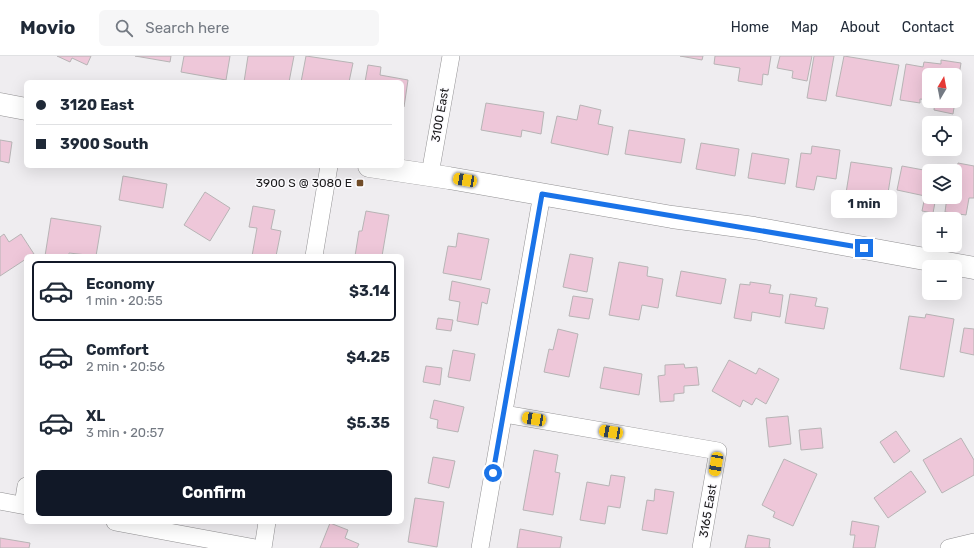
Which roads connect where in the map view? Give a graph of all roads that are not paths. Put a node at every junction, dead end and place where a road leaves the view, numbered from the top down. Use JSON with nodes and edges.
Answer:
{"nodes":[{"id":1,"x":451,"y":56,"type":"edge"},
{"id":2,"x":0,"y":104,"type":"edge"},
{"id":3,"x":24,"y":109,"type":"edge"},
{"id":4,"x":329,"y":168,"type":"edge"},
{"id":5,"x":385,"y":168,"type":"edge"},
{"id":6,"x":430,"y":174,"type":"junction"},
{"id":7,"x":542,"y":194,"type":"junction"},
{"id":8,"x":314,"y":254,"type":"edge"},
{"id":9,"x":974,"y":268,"type":"edge"},
{"id":10,"x":504,"y":414,"type":"junction"},
{"id":11,"x":0,"y":501,"type":"edge"},
{"id":12,"x":24,"y":505,"type":"edge"},
{"id":13,"x":126,"y":524,"type":"edge"},
{"id":14,"x":267,"y":524,"type":"edge"},
{"id":15,"x":974,"y":542,"type":"edge"},
{"id":16,"x":254,"y":548,"type":"edge"},
{"id":17,"x":263,"y":548,"type":"edge"},
{"id":18,"x":480,"y":548,"type":"edge"},
{"id":19,"x":701,"y":548,"type":"edge"},
{"id":20,"x":948,"y":548,"type":"edge"}],
"edges":[{"from":1,"to":6,"type":"street","name":"3100 East"},
{"from":2,"to":3,"type":"main road"},
{"from":4,"to":8,"type":"street"},
{"from":5,"to":6,"type":"main road"},
{"from":6,"to":7,"type":"main road"},
{"from":7,"to":9,"type":"main road"},
{"from":7,"to":10,"type":"street"},
{"from":10,"to":18,"type":"street"},
{"from":10,"to":19,"type":"street","name":"3165 East"},
{"from":11,"to":12,"type":"street"},
{"from":13,"to":16,"type":"street"},
{"from":14,"to":17,"type":"street"},
{"from":15,"to":20,"type":"street"}]}
